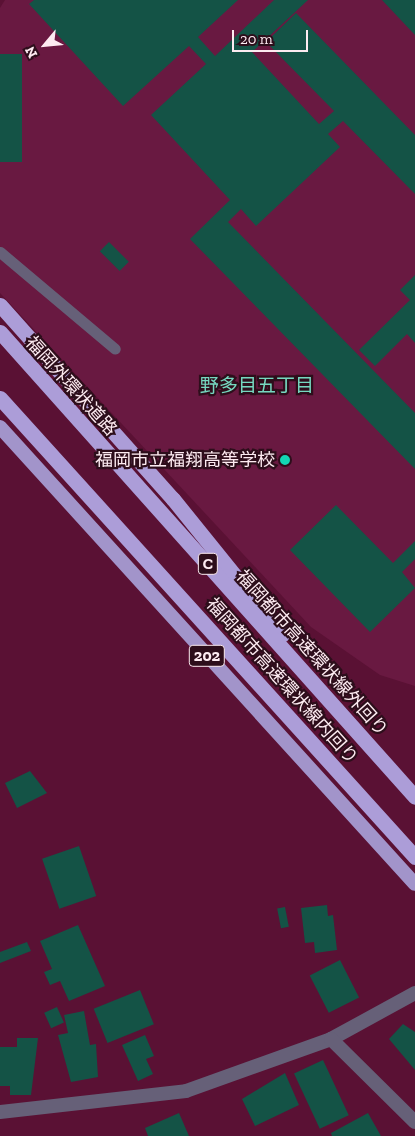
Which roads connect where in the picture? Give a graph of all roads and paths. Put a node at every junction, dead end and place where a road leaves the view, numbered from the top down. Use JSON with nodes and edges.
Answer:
{"nodes":[{"id":1,"x":0,"y":252,"type":"edge"},
{"id":2,"x":0,"y":305,"type":"edge"},
{"id":3,"x":0,"y":334,"type":"edge"},
{"id":4,"x":115,"y":349,"type":"dead end"},
{"id":5,"x":0,"y":398,"type":"edge"},
{"id":6,"x":0,"y":408,"type":"edge"},
{"id":7,"x":0,"y":427,"type":"edge"},
{"id":8,"x":82,"y":488,"type":"junction"},
{"id":9,"x":343,"y":717,"type":"junction"},
{"id":10,"x":415,"y":796,"type":"edge"},
{"id":11,"x":415,"y":857,"type":"edge"},
{"id":12,"x":415,"y":884,"type":"edge"},
{"id":13,"x":415,"y":993,"type":"edge"},
{"id":14,"x":331,"y":1039,"type":"junction"},
{"id":15,"x":0,"y":1112,"type":"edge"},
{"id":16,"x":415,"y":1122,"type":"edge"}],
"edges":[{"from":1,"to":4,"type":"lane"},
{"from":2,"to":9,"type":"highway","bridge":true},
{"from":3,"to":9,"type":"highway","name":"福岡都市高速環状線外回り","number":"C","bridge":true},
{"from":3,"to":10,"type":"highway","name":"福岡外環状道路","bridge":true},
{"from":5,"to":8,"type":"highway","name":"福岡都市高速環状線内回り","number":"C"},
{"from":6,"to":8,"type":"highway"},
{"from":7,"to":12,"type":"highway","number":"202"},
{"from":8,"to":11,"type":"highway","name":"福岡都市高速環状線内回り","number":"C"},
{"from":9,"to":10,"type":"highway","name":"福岡都市高速環状線外回り","number":"C","bridge":true},
{"from":13,"to":14,"type":"street"},
{"from":14,"to":15,"type":"street"},
{"from":14,"to":16,"type":"street"}]}
